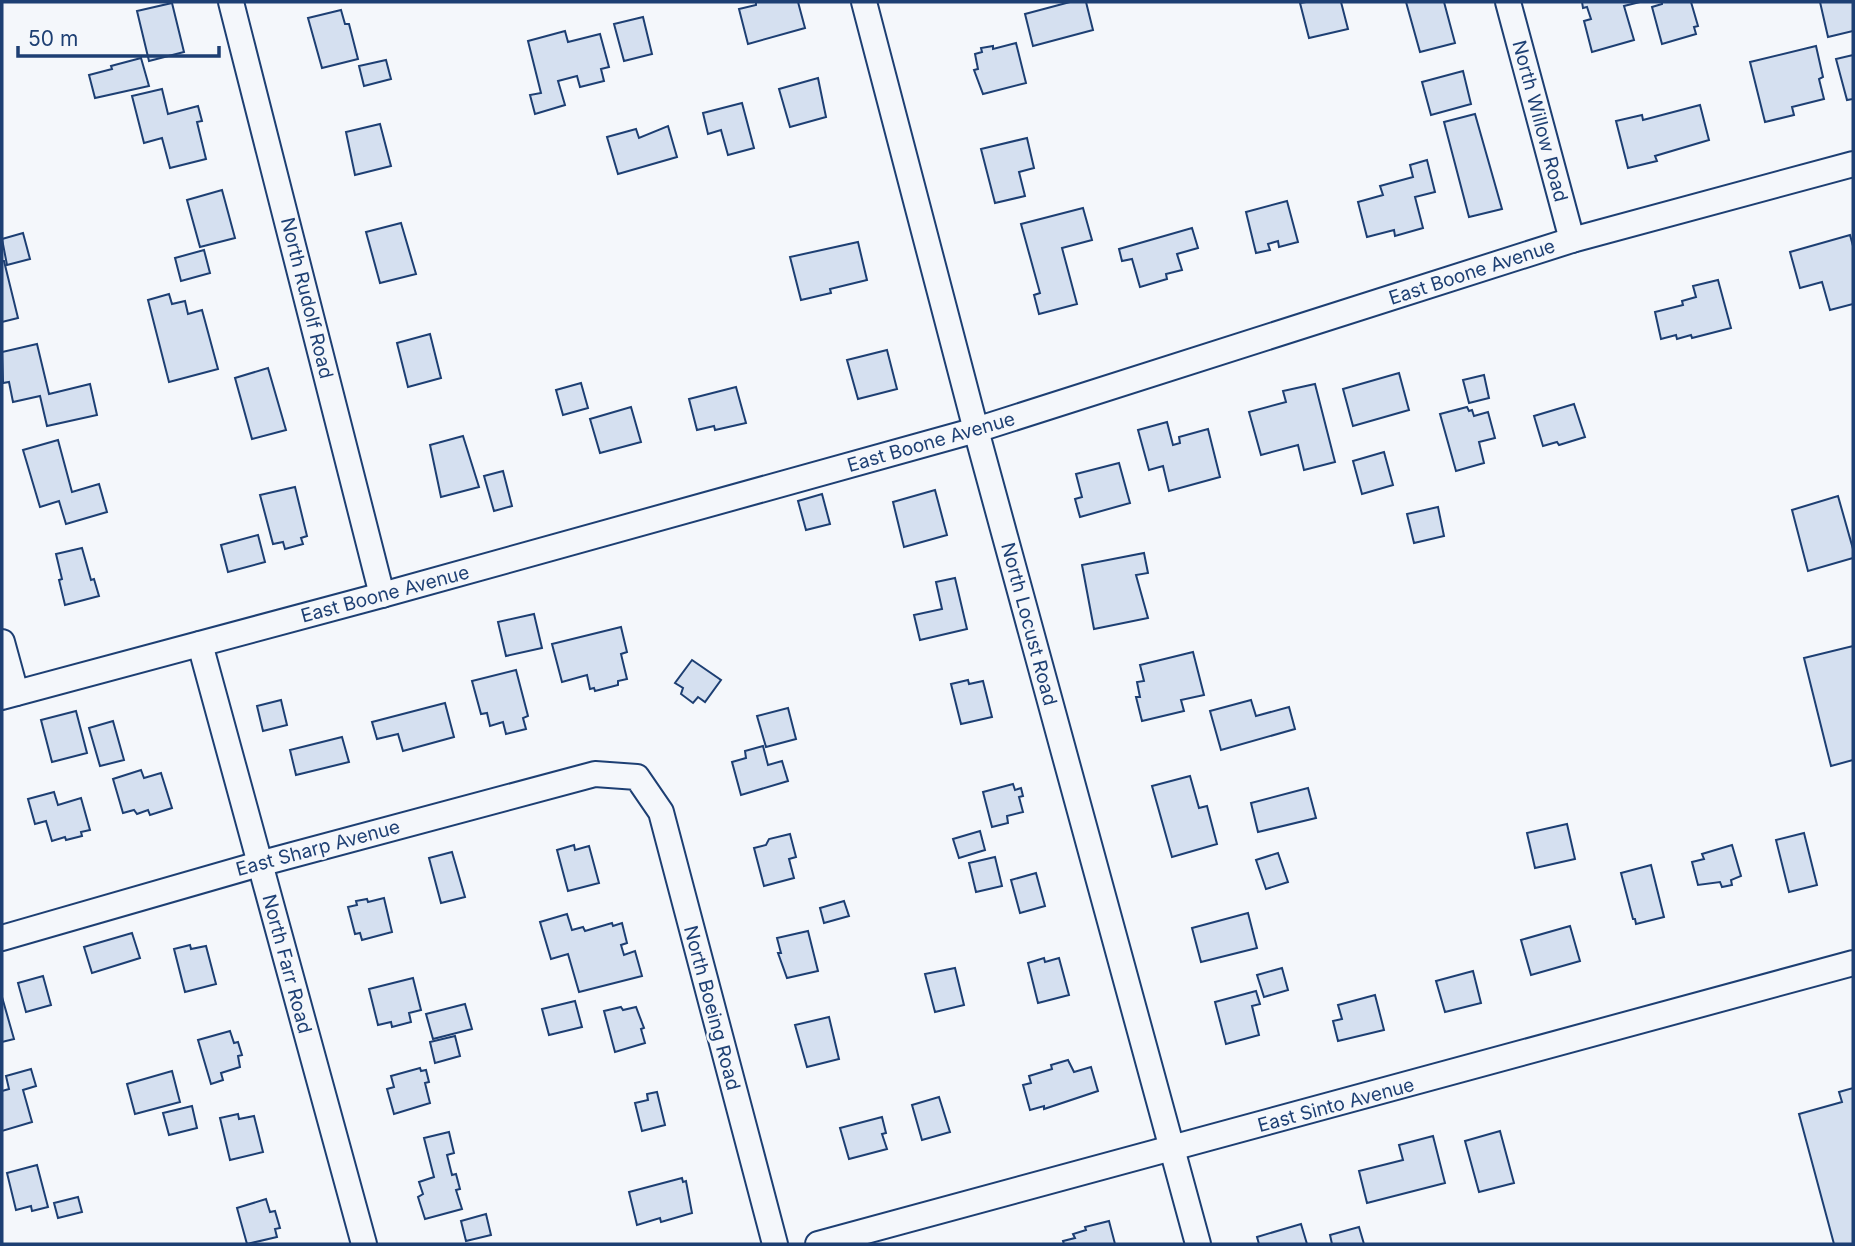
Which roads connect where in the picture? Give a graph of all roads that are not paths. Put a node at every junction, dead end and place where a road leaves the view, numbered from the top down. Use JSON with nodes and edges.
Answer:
{"nodes":[{"id":1,"x":232,"y":2,"type":"edge"},
{"id":2,"x":864,"y":2,"type":"edge"},
{"id":3,"x":1508,"y":2,"type":"edge"},
{"id":4,"x":1853,"y":164,"type":"edge"},
{"id":5,"x":1572,"y":240,"type":"junction"},
{"id":6,"x":976,"y":430,"type":"junction"},
{"id":7,"x":382,"y":595,"type":"junction"},
{"id":8,"x":2,"y":642,"type":"edge"},
{"id":9,"x":200,"y":644,"type":"junction"},
{"id":10,"x":9,"y":695,"type":"edge"},
{"id":11,"x":637,"y":777,"type":"joint"},
{"id":12,"x":259,"y":864,"type":"junction"},
{"id":13,"x":2,"y":938,"type":"edge"},
{"id":14,"x":1853,"y":963,"type":"edge"},
{"id":15,"x":1173,"y":1149,"type":"junction"},
{"id":16,"x":364,"y":1244,"type":"edge"},
{"id":17,"x":775,"y":1244,"type":"edge"},
{"id":18,"x":818,"y":1244,"type":"edge"},
{"id":19,"x":1198,"y":1244,"type":"edge"}],
"edges":[{"from":1,"to":7,"type":"street","name":"North Rudolf Road"},
{"from":2,"to":6,"type":"street","name":"North Locust Road"},
{"from":3,"to":5,"type":"street","name":"North Willow Road"},
{"from":4,"to":5,"type":"street","name":"East Boone Avenue"},
{"from":5,"to":6,"type":"street","name":"East Boone Avenue"},
{"from":6,"to":7,"type":"street","name":"East Boone Avenue"},
{"from":6,"to":15,"type":"street","name":"North Locust Road"},
{"from":7,"to":9,"type":"street","name":"East Boone Avenue"},
{"from":8,"to":10,"type":"street"},
{"from":9,"to":10,"type":"street","name":"East Boone Avenue"},
{"from":9,"to":12,"type":"street","name":"North Farr Road"},
{"from":11,"to":12,"type":"street","name":"East Sharp Avenue"},
{"from":11,"to":17,"type":"street","name":"North Boeing Road"},
{"from":12,"to":13,"type":"street","name":"East Sharp Avenue"},
{"from":12,"to":16,"type":"street","name":"North Farr Road"},
{"from":14,"to":15,"type":"street","name":"East Sinto Avenue"},
{"from":15,"to":18,"type":"street","name":"East Sinto Avenue"},
{"from":15,"to":19,"type":"street","name":"North Locust Road"}]}
